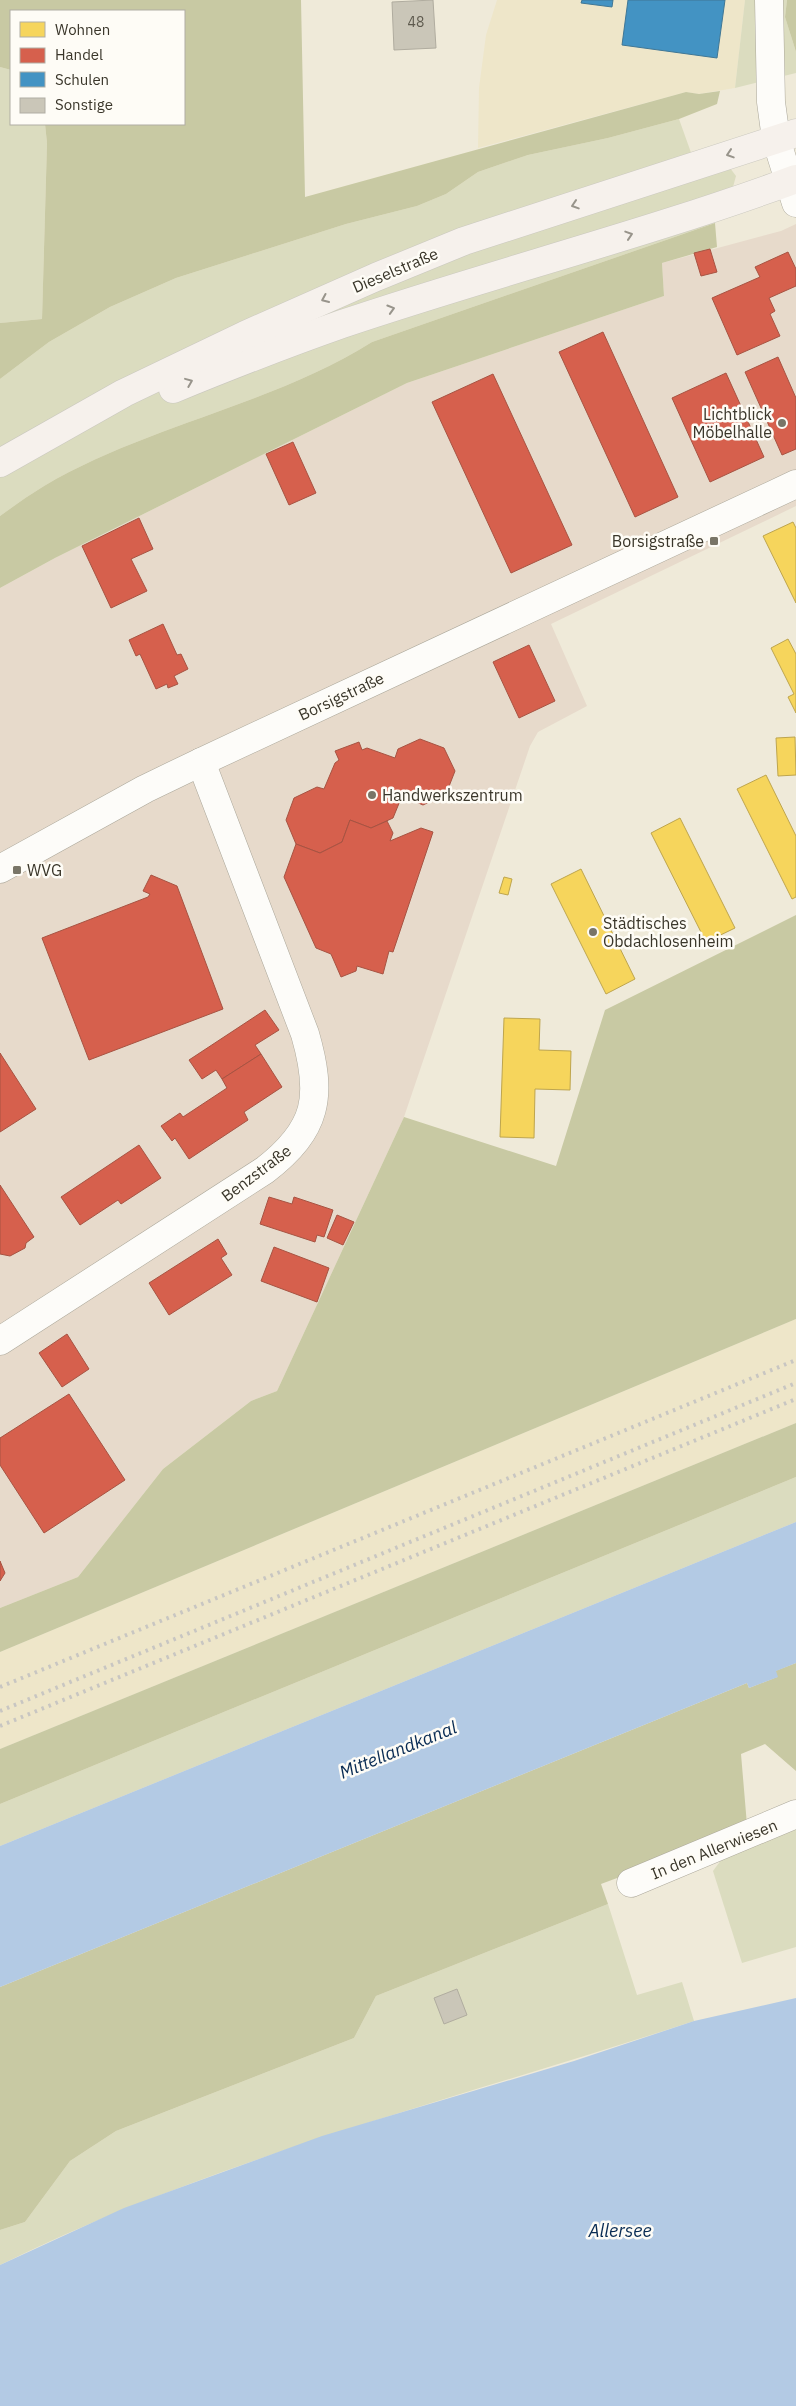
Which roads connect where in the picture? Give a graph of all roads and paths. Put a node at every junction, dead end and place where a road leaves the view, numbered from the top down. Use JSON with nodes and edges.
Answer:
{"nodes":[{"id":1,"x":769,"y":0,"type":"edge"},
{"id":2,"x":786,"y":136,"type":"edge"},
{"id":3,"x":793,"y":188,"type":"edge"},
{"id":4,"x":7,"y":459,"type":"edge"},
{"id":5,"x":796,"y":484,"type":"edge"},
{"id":6,"x":201,"y":762,"type":"junction"},
{"id":7,"x":0,"y":869,"type":"edge"},
{"id":8,"x":0,"y":1341,"type":"edge"},
{"id":9,"x":796,"y":1814,"type":"edge"},
{"id":10,"x":631,"y":1883,"type":"dead end"}],
"edges":[{"from":1,"to":2,"type":"street"},
{"from":2,"to":3,"type":"street"},
{"from":2,"to":4,"type":"main road","name":"Dieselstraße","one_way":true},
{"from":4,"to":3,"type":"main road","name":"Dieselstraße","one_way":true},
{"from":5,"to":6,"type":"street","name":"Borsigstraße"},
{"from":6,"to":7,"type":"street","name":"Borsigstraße"},
{"from":6,"to":8,"type":"street","name":"Benzstraße"},
{"from":9,"to":10,"type":"street","name":"In den Allerwiesen"}]}
